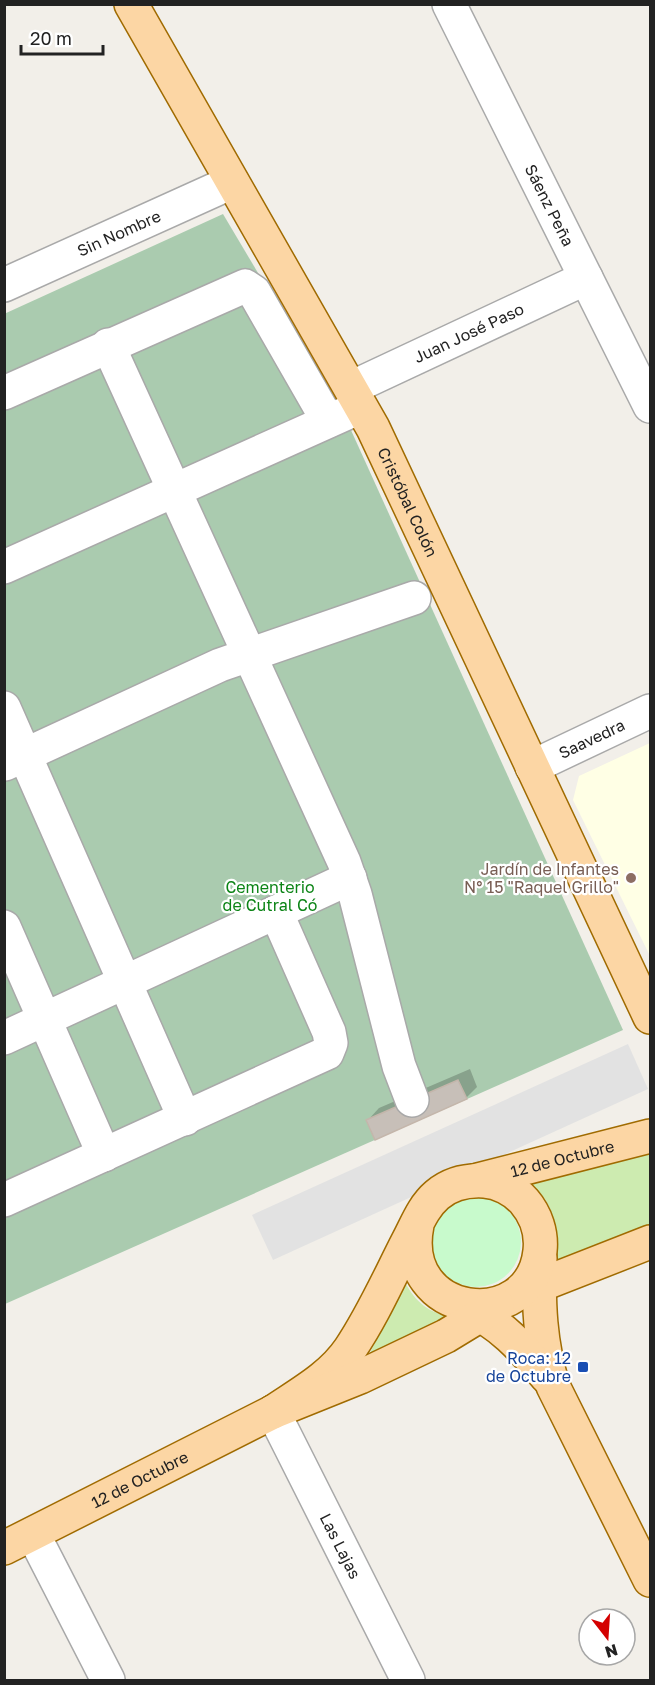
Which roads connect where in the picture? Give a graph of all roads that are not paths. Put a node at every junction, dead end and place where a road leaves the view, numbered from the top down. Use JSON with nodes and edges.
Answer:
{"nodes":[{"id":1,"x":131,"y":4,"type":"edge"},
{"id":2,"x":450,"y":5,"type":"edge"},
{"id":3,"x":232,"y":182,"type":"junction"},
{"id":4,"x":7,"y":278,"type":"edge"},
{"id":5,"x":586,"y":278,"type":"junction"},
{"id":6,"x":108,"y":345,"type":"junction"},
{"id":7,"x":4,"y":393,"type":"edge"},
{"id":8,"x":356,"y":397,"type":"junction"},
{"id":9,"x":651,"y":406,"type":"edge"},
{"id":10,"x":328,"y":422,"type":"junction"},
{"id":11,"x":175,"y":490,"type":"junction"},
{"id":12,"x":4,"y":567,"type":"edge"},
{"id":13,"x":414,"y":598,"type":"dead end"},
{"id":14,"x":250,"y":654,"type":"junction"},
{"id":15,"x":4,"y":708,"type":"edge"},
{"id":16,"x":651,"y":711,"type":"edge"},
{"id":17,"x":15,"y":759,"type":"edge"},
{"id":18,"x":532,"y":767,"type":"junction"},
{"id":19,"x":350,"y":878,"type":"junction"},
{"id":20,"x":276,"y":912,"type":"junction"},
{"id":21,"x":4,"y":927,"type":"edge"},
{"id":22,"x":124,"y":982,"type":"junction"},
{"id":23,"x":651,"y":1017,"type":"edge"},
{"id":24,"x":45,"y":1019,"type":"junction"},
{"id":25,"x":4,"y":1038,"type":"edge"},
{"id":26,"x":412,"y":1100,"type":"dead end"},
{"id":27,"x":185,"y":1119,"type":"junction"},
{"id":28,"x":651,"y":1136,"type":"edge"},
{"id":29,"x":104,"y":1155,"type":"junction"},
{"id":30,"x":474,"y":1180,"type":"junction"},
{"id":31,"x":5,"y":1199,"type":"edge"},
{"id":32,"x":417,"y":1225,"type":"junction"},
{"id":33,"x":651,"y":1242,"type":"edge"},
{"id":34,"x":500,"y":1301,"type":"junction"},
{"id":35,"x":553,"y":1386,"type":"junction"},
{"id":36,"x":273,"y":1412,"type":"junction"},
{"id":37,"x":33,"y":1534,"type":"junction"},
{"id":38,"x":4,"y":1548,"type":"edge"},
{"id":39,"x":651,"y":1580,"type":"edge"},
{"id":40,"x":108,"y":1680,"type":"edge"},
{"id":41,"x":408,"y":1680,"type":"edge"}],
"edges":[{"from":1,"to":3,"type":"main road","name":"Cristóbal Colón"},
{"from":2,"to":5,"type":"street","name":"Sáenz Peña"},
{"from":3,"to":4,"type":"street","name":"Sin Nombre"},
{"from":3,"to":8,"type":"main road","name":"Cristóbal Colón"},
{"from":5,"to":8,"type":"street","name":"Juan José Paso"},
{"from":5,"to":9,"type":"street","name":"Sáenz Peña"},
{"from":6,"to":7,"type":"street"},
{"from":6,"to":10,"type":"street"},
{"from":6,"to":11,"type":"street"},
{"from":8,"to":10,"type":"street","name":"Juan José Paso"},
{"from":8,"to":18,"type":"main road","name":"Cristóbal Colón"},
{"from":10,"to":11,"type":"street","name":"Juan José Paso"},
{"from":11,"to":12,"type":"street","name":"Juan José Paso"},
{"from":11,"to":14,"type":"street"},
{"from":13,"to":14,"type":"street"},
{"from":14,"to":17,"type":"street"},
{"from":14,"to":19,"type":"street"},
{"from":15,"to":17,"type":"street"},
{"from":16,"to":18,"type":"street","name":"Saavedra"},
{"from":17,"to":22,"type":"street"},
{"from":18,"to":23,"type":"main road","name":"Cristóbal Colón"},
{"from":19,"to":20,"type":"street"},
{"from":19,"to":26,"type":"street"},
{"from":20,"to":22,"type":"street"},
{"from":20,"to":27,"type":"street"},
{"from":21,"to":24,"type":"street"},
{"from":22,"to":24,"type":"street"},
{"from":22,"to":27,"type":"street"},
{"from":24,"to":25,"type":"street"},
{"from":24,"to":29,"type":"street"},
{"from":27,"to":29,"type":"street"},
{"from":28,"to":30,"type":"main road","name":"12 de Octubre"},
{"from":29,"to":31,"type":"street"},
{"from":30,"to":32,"type":"main road","name":"12 de Octubre"},
{"from":30,"to":34,"type":"main road","name":"12 de Octubre"},
{"from":32,"to":34,"type":"main road","name":"12 de Octubre"},
{"from":32,"to":36,"type":"main road","name":"12 de Octubre"},
{"from":33,"to":34,"type":"main road","name":"12 de Octubre"},
{"from":34,"to":35,"type":"main road"},
{"from":34,"to":35,"type":"main road"},
{"from":34,"to":36,"type":"main road","name":"12 de Octubre"},
{"from":35,"to":39,"type":"main road"},
{"from":36,"to":37,"type":"main road","name":"12 de Octubre"},
{"from":36,"to":41,"type":"street","name":"Las Lajas"},
{"from":37,"to":38,"type":"main road","name":"12 de Octubre"},
{"from":37,"to":40,"type":"street"}]}
